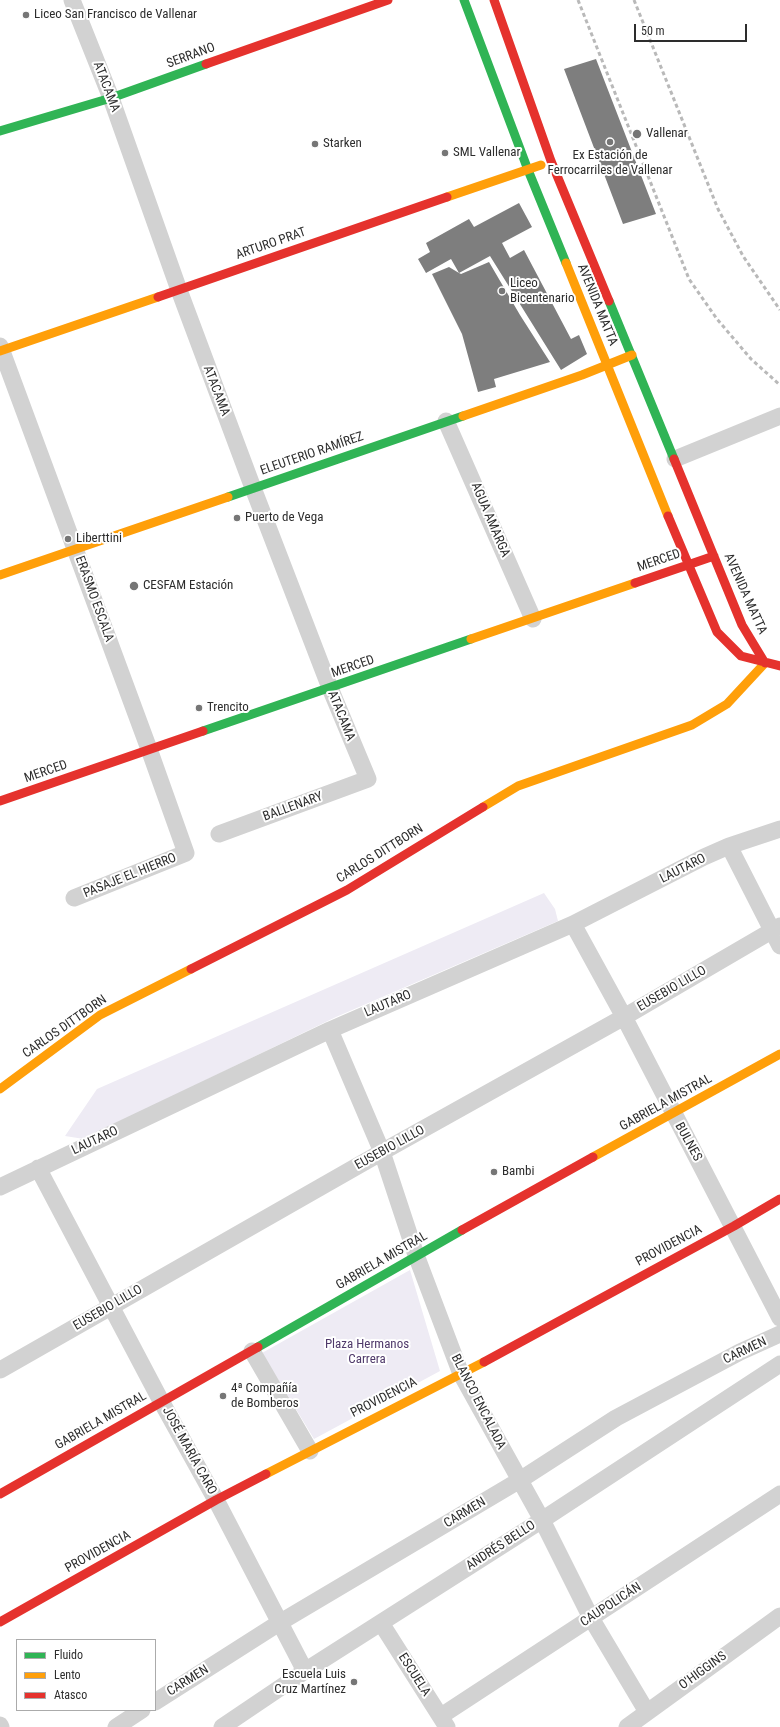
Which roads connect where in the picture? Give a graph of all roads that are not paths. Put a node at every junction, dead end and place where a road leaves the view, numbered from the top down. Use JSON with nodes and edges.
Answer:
{"nodes":[{"id":1,"x":72,"y":0,"type":"edge"},
{"id":2,"x":388,"y":0,"type":"edge"},
{"id":3,"x":464,"y":0,"type":"edge"},
{"id":4,"x":494,"y":0,"type":"edge"},
{"id":5,"x":111,"y":98,"type":"junction"},
{"id":6,"x":0,"y":131,"type":"edge"},
{"id":7,"x":551,"y":161,"type":"junction"},
{"id":8,"x":528,"y":170,"type":"junction"},
{"id":9,"x":179,"y":290,"type":"junction"},
{"id":10,"x":1,"y":349,"type":"edge"},
{"id":11,"x":632,"y":355,"type":"junction"},
{"id":12,"x":608,"y":364,"type":"junction"},
{"id":13,"x":780,"y":416,"type":"edge"},
{"id":14,"x":446,"y":421,"type":"junction"},
{"id":15,"x":675,"y":459,"type":"junction"},
{"id":16,"x":253,"y":488,"type":"junction"},
{"id":17,"x":76,"y":549,"type":"junction"},
{"id":18,"x":714,"y":556,"type":"junction"},
{"id":19,"x":688,"y":564,"type":"junction"},
{"id":20,"x":0,"y":576,"type":"edge"},
{"id":21,"x":532,"y":619,"type":"junction"},
{"id":22,"x":765,"y":663,"type":"junction"},
{"id":23,"x":780,"y":666,"type":"edge"},
{"id":24,"x":330,"y":688,"type":"junction"},
{"id":25,"x":149,"y":749,"type":"junction"},
{"id":26,"x":368,"y":780,"type":"joint"},
{"id":27,"x":0,"y":801,"type":"edge"},
{"id":28,"x":780,"y":829,"type":"edge"},
{"id":29,"x":219,"y":834,"type":"dead end"},
{"id":30,"x":729,"y":846,"type":"junction"},
{"id":31,"x":186,"y":853,"type":"joint"},
{"id":32,"x":74,"y":898,"type":"dead end"},
{"id":33,"x":573,"y":924,"type":"junction"},
{"id":34,"x":776,"y":928,"type":"edge"},
{"id":35,"x":780,"y":946,"type":"edge"},
{"id":36,"x":624,"y":1017,"type":"junction"},
{"id":37,"x":330,"y":1030,"type":"junction"},
{"id":38,"x":780,"y":1054,"type":"edge"},
{"id":39,"x":0,"y":1089,"type":"edge"},
{"id":40,"x":673,"y":1114,"type":"junction"},
{"id":41,"x":382,"y":1152,"type":"junction"},
{"id":42,"x":38,"y":1168,"type":"junction"},
{"id":43,"x":0,"y":1187,"type":"edge"},
{"id":44,"x":780,"y":1199,"type":"edge"},
{"id":45,"x":734,"y":1226,"type":"junction"},
{"id":46,"x":416,"y":1255,"type":"junction"},
{"id":47,"x":112,"y":1306,"type":"junction"},
{"id":48,"x":780,"y":1318,"type":"edge"},
{"id":49,"x":780,"y":1334,"type":"edge"},
{"id":50,"x":252,"y":1351,"type":"junction"},
{"id":51,"x":780,"y":1364,"type":"edge"},
{"id":52,"x":0,"y":1370,"type":"edge"},
{"id":53,"x":461,"y":1374,"type":"junction"},
{"id":54,"x":161,"y":1401,"type":"junction"},
{"id":55,"x":310,"y":1451,"type":"junction"},
{"id":56,"x":520,"y":1480,"type":"junction"},
{"id":57,"x":0,"y":1494,"type":"edge"},
{"id":58,"x":780,"y":1494,"type":"edge"},
{"id":59,"x":216,"y":1500,"type":"junction"},
{"id":60,"x":542,"y":1520,"type":"junction"},
{"id":61,"x":780,"y":1616,"type":"edge"},
{"id":62,"x":591,"y":1618,"type":"junction"},
{"id":63,"x":0,"y":1622,"type":"edge"},
{"id":64,"x":279,"y":1623,"type":"junction"},
{"id":65,"x":381,"y":1623,"type":"junction"},
{"id":66,"x":305,"y":1671,"type":"junction"},
{"id":67,"x":156,"y":1701,"type":"edge"},
{"id":68,"x":140,"y":1711,"type":"edge"},
{"id":69,"x":647,"y":1712,"type":"junction"},
{"id":70,"x":444,"y":1722,"type":"edge"},
{"id":71,"x":116,"y":1727,"type":"edge"},
{"id":72,"x":222,"y":1727,"type":"edge"},
{"id":73,"x":627,"y":1727,"type":"edge"}],
"edges":[{"from":1,"to":5,"type":"street","name":"ATACAMA"},
{"from":2,"to":5,"type":"main road","name":"SERRANO"},
{"from":3,"to":8,"type":"main road","name":"AVENIDA MATTA"},
{"from":4,"to":7,"type":"main road","name":"AVENIDA MATTA"},
{"from":5,"to":6,"type":"main road","name":"SERRANO"},
{"from":5,"to":9,"type":"street","name":"ATACAMA"},
{"from":7,"to":8,"type":"main road","name":"ARTURO PRAT"},
{"from":7,"to":11,"type":"main road","name":"AVENIDA MATTA"},
{"from":8,"to":9,"type":"main road","name":"ARTURO PRAT"},
{"from":8,"to":12,"type":"main road","name":"AVENIDA MATTA"},
{"from":9,"to":10,"type":"main road","name":"ARTURO PRAT"},
{"from":9,"to":16,"type":"street","name":"ATACAMA"},
{"from":10,"to":17,"type":"street","name":"ERASMO ESCALA"},
{"from":11,"to":12,"type":"main road","name":"ELEUTERIO RAMÍREZ"},
{"from":11,"to":15,"type":"main road","name":"AVENIDA MATTA"},
{"from":12,"to":14,"type":"main road","name":"ELEUTERIO RAMÍREZ"},
{"from":12,"to":19,"type":"main road","name":"AVENIDA MATTA"},
{"from":13,"to":15,"type":"street"},
{"from":14,"to":16,"type":"main road","name":"ELEUTERIO RAMÍREZ"},
{"from":14,"to":21,"type":"street","name":"AGUA AMARGA"},
{"from":15,"to":18,"type":"main road","name":"AVENIDA MATTA"},
{"from":16,"to":17,"type":"main road","name":"ELEUTERIO RAMÍREZ"},
{"from":16,"to":24,"type":"street","name":"ATACAMA"},
{"from":17,"to":20,"type":"main road","name":"ELEUTERIO RAMÍREZ"},
{"from":17,"to":25,"type":"street","name":"ERASMO ESCALA"},
{"from":18,"to":19,"type":"main road","name":"MERCED"},
{"from":18,"to":22,"type":"main road","name":"AVENIDA MATTA"},
{"from":19,"to":21,"type":"main road","name":"MERCED"},
{"from":19,"to":22,"type":"main road","name":"AVENIDA MATTA"},
{"from":21,"to":24,"type":"main road","name":"MERCED"},
{"from":22,"to":23,"type":"main road"},
{"from":22,"to":39,"type":"main road","name":"CARLOS DITTBORN"},
{"from":24,"to":25,"type":"main road","name":"MERCED"},
{"from":24,"to":26,"type":"street","name":"ATACAMA"},
{"from":25,"to":27,"type":"main road","name":"MERCED"},
{"from":25,"to":31,"type":"street","name":"ERASMO ESCALA"},
{"from":26,"to":29,"type":"street","name":"BALLENARY"},
{"from":28,"to":30,"type":"street","name":"LAUTARO"},
{"from":30,"to":33,"type":"street","name":"LAUTARO"},
{"from":30,"to":34,"type":"street"},
{"from":31,"to":32,"type":"street","name":"PASAJE EL HIERRO"},
{"from":33,"to":36,"type":"street","name":"BULNES"},
{"from":33,"to":37,"type":"street","name":"LAUTARO"},
{"from":34,"to":35,"type":"street"},
{"from":34,"to":36,"type":"street","name":"EUSEBIO LILLO"},
{"from":36,"to":40,"type":"street","name":"BULNES"},
{"from":36,"to":41,"type":"street","name":"EUSEBIO LILLO"},
{"from":37,"to":41,"type":"street","name":"BLANCO ENCALADA"},
{"from":37,"to":42,"type":"street","name":"LAUTARO"},
{"from":38,"to":40,"type":"main road","name":"GABRIELA MISTRAL"},
{"from":40,"to":45,"type":"street","name":"BULNES"},
{"from":40,"to":46,"type":"main road","name":"GABRIELA MISTRAL"},
{"from":41,"to":46,"type":"street","name":"BLANCO ENCALADA"},
{"from":41,"to":47,"type":"street","name":"EUSEBIO LILLO"},
{"from":42,"to":43,"type":"street","name":"LAUTARO"},
{"from":42,"to":47,"type":"street","name":"JOSÉ MARÍA CARO"},
{"from":44,"to":45,"type":"main road","name":"PROVIDENCIA"},
{"from":45,"to":48,"type":"street","name":"BULNES"},
{"from":45,"to":53,"type":"main road","name":"PROVIDENCIA"},
{"from":46,"to":50,"type":"main road","name":"GABRIELA MISTRAL"},
{"from":46,"to":53,"type":"street","name":"BLANCO ENCALADA"},
{"from":47,"to":52,"type":"street","name":"EUSEBIO LILLO"},
{"from":47,"to":54,"type":"street","name":"JOSÉ MARÍA CARO"},
{"from":49,"to":56,"type":"street","name":"CARMEN"},
{"from":50,"to":54,"type":"main road","name":"GABRIELA MISTRAL"},
{"from":50,"to":55,"type":"street"},
{"from":51,"to":60,"type":"street","name":"ANDRÉS BELLO"},
{"from":53,"to":55,"type":"main road","name":"PROVIDENCIA"},
{"from":53,"to":56,"type":"street","name":"BLANCO ENCALADA"},
{"from":54,"to":57,"type":"main road","name":"GABRIELA MISTRAL"},
{"from":54,"to":59,"type":"street","name":"JOSÉ MARÍA CARO"},
{"from":55,"to":59,"type":"main road","name":"PROVIDENCIA"},
{"from":56,"to":60,"type":"street","name":"BLANCO ENCALADA"},
{"from":56,"to":64,"type":"street","name":"CARMEN"},
{"from":58,"to":62,"type":"street","name":"CAUPOLICÁN"},
{"from":59,"to":63,"type":"main road","name":"PROVIDENCIA"},
{"from":59,"to":64,"type":"street","name":"JOSÉ MARÍA CARO"},
{"from":60,"to":62,"type":"street","name":"BLANCO ENCALADA"},
{"from":60,"to":65,"type":"street","name":"ANDRÉS BELLO"},
{"from":61,"to":69,"type":"street","name":"O'HIGGINS"},
{"from":62,"to":69,"type":"street","name":"BLANCO ENCALADA"},
{"from":62,"to":70,"type":"street","name":"CAUPOLICÁN"},
{"from":64,"to":66,"type":"street","name":"JOSÉ MARÍA CARO"},
{"from":64,"to":67,"type":"street","name":"CARMEN"},
{"from":65,"to":66,"type":"street","name":"ANDRÉS BELLO"},
{"from":65,"to":70,"type":"street","name":"ESCUELA"},
{"from":66,"to":72,"type":"street","name":"ANDRÉS BELLO"},
{"from":68,"to":71,"type":"street"},
{"from":69,"to":73,"type":"street","name":"O'HIGGINS"}]}
